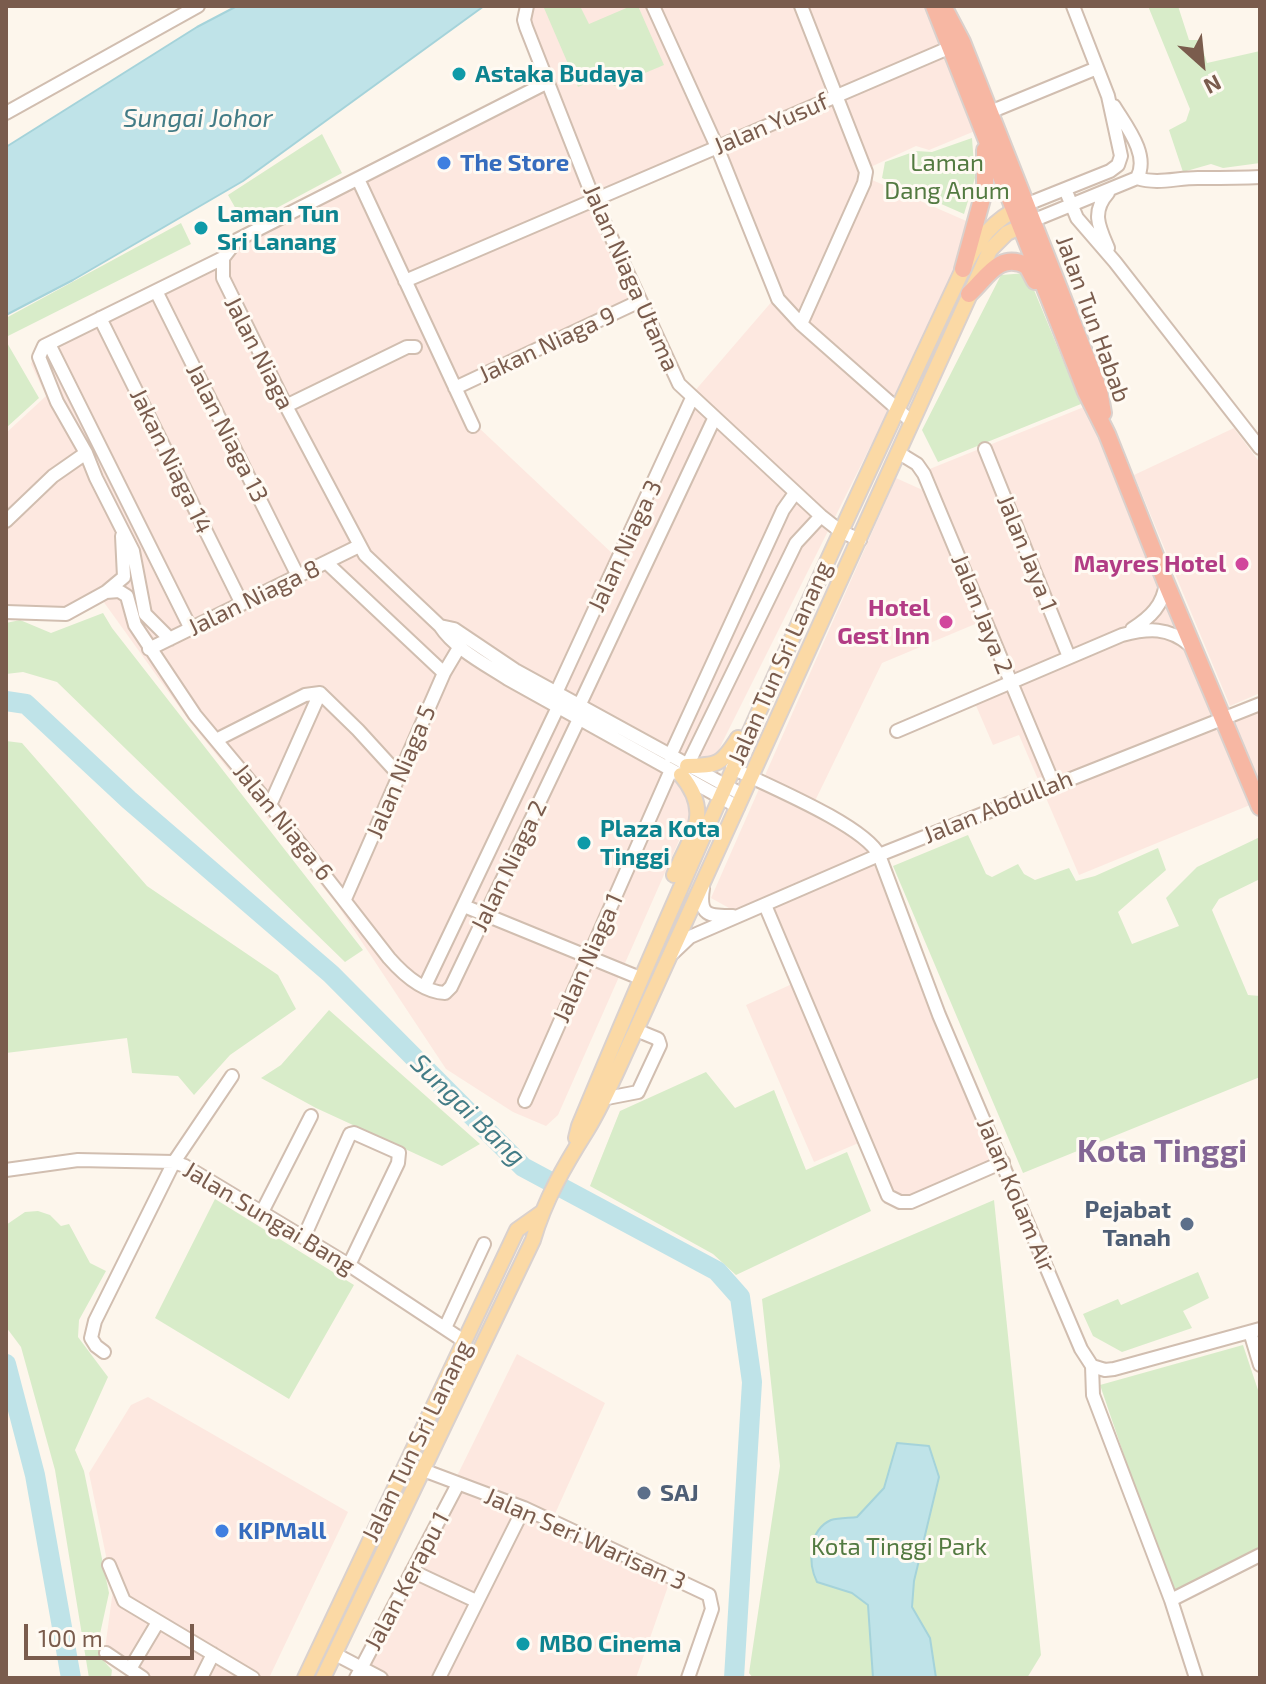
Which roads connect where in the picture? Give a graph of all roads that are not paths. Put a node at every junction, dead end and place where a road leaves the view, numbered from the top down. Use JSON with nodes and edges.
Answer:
{"nodes":[{"id":1,"x":198,"y":6,"type":"edge"},
{"id":2,"x":527,"y":6,"type":"edge"},
{"id":3,"x":653,"y":6,"type":"edge"},
{"id":4,"x":801,"y":6,"type":"edge"},
{"id":5,"x":934,"y":6,"type":"edge"},
{"id":6,"x":943,"y":6,"type":"edge"},
{"id":7,"x":1073,"y":6,"type":"edge"},
{"id":8,"x":956,"y":45,"type":"junction"},
{"id":9,"x":1097,"y":68,"type":"junction"},
{"id":10,"x":548,"y":82,"type":"junction"},
{"id":11,"x":837,"y":96,"type":"junction"},
{"id":12,"x":1108,"y":96,"type":"junction"},
{"id":13,"x":6,"y":113,"type":"edge"},
{"id":14,"x":985,"y":120,"type":"junction"},
{"id":15,"x":717,"y":147,"type":"junction"},
{"id":16,"x":1260,"y":177,"type":"edge"},
{"id":17,"x":1137,"y":178,"type":"junction"},
{"id":18,"x":358,"y":179,"type":"junction"},
{"id":19,"x":1065,"y":189,"type":"junction"},
{"id":20,"x":1110,"y":190,"type":"junction"},
{"id":21,"x":594,"y":200,"type":"junction"},
{"id":22,"x":1071,"y":206,"type":"junction"},
{"id":23,"x":1023,"y":215,"type":"junction"},
{"id":24,"x":223,"y":258,"type":"junction"},
{"id":25,"x":1115,"y":262,"type":"junction"},
{"id":26,"x":963,"y":269,"type":"junction"},
{"id":27,"x":405,"y":281,"type":"junction"},
{"id":28,"x":156,"y":291,"type":"junction"},
{"id":29,"x":969,"y":294,"type":"junction"},
{"id":30,"x":640,"y":301,"type":"junction"},
{"id":31,"x":1055,"y":313,"type":"junction"},
{"id":32,"x":100,"y":318,"type":"junction"},
{"id":33,"x":801,"y":324,"type":"junction"},
{"id":34,"x":49,"y":344,"type":"junction"},
{"id":35,"x":415,"y":347,"type":"dead end"},
{"id":36,"x":455,"y":388,"type":"junction"},
{"id":37,"x":692,"y":398,"type":"junction"},
{"id":38,"x":286,"y":406,"type":"junction"},
{"id":39,"x":897,"y":409,"type":"junction"},
{"id":40,"x":714,"y":419,"type":"junction"},
{"id":41,"x":912,"y":422,"type":"junction"},
{"id":42,"x":473,"y":426,"type":"dead end"},
{"id":43,"x":1107,"y":434,"type":"junction"},
{"id":44,"x":1260,"y":448,"type":"edge"},
{"id":45,"x":985,"y":449,"type":"dead end"},
{"id":46,"x":86,"y":453,"type":"junction"},
{"id":47,"x":899,"y":453,"type":"junction"},
{"id":48,"x":795,"y":493,"type":"junction"},
{"id":49,"x":821,"y":516,"type":"junction"},
{"id":50,"x":6,"y":521,"type":"edge"},
{"id":51,"x":122,"y":529,"type":"junction"},
{"id":52,"x":840,"y":531,"type":"junction"},
{"id":53,"x":860,"y":540,"type":"junction"},
{"id":54,"x":359,"y":546,"type":"junction"},
{"id":55,"x":327,"y":563,"type":"junction"},
{"id":56,"x":298,"y":576,"type":"junction"},
{"id":57,"x":1166,"y":583,"type":"junction"},
{"id":58,"x":106,"y":592,"type":"junction"},
{"id":59,"x":242,"y":604,"type":"junction"},
{"id":60,"x":6,"y":612,"type":"edge"},
{"id":61,"x":440,"y":626,"type":"junction"},
{"id":62,"x":191,"y":629,"type":"junction"},
{"id":63,"x":1122,"y":635,"type":"junction"},
{"id":64,"x":170,"y":639,"type":"junction"},
{"id":65,"x":460,"y":646,"type":"junction"},
{"id":66,"x":1193,"y":647,"type":"junction"},
{"id":67,"x":149,"y":649,"type":"junction"},
{"id":68,"x":1069,"y":657,"type":"junction"},
{"id":69,"x":444,"y":673,"type":"junction"},
{"id":70,"x":1010,"y":683,"type":"junction"},
{"id":71,"x":320,"y":693,"type":"junction"},
{"id":72,"x":556,"y":693,"type":"junction"},
{"id":73,"x":1260,"y":704,"type":"edge"},
{"id":74,"x":558,"y":707,"type":"junction"},
{"id":75,"x":759,"y":711,"type":"junction"},
{"id":76,"x":579,"y":712,"type":"junction"},
{"id":77,"x":1223,"y":719,"type":"junction"},
{"id":78,"x":897,"y":731,"type":"dead end"},
{"id":79,"x":216,"y":740,"type":"junction"},
{"id":80,"x":670,"y":756,"type":"junction"},
{"id":81,"x":732,"y":768,"type":"junction"},
{"id":82,"x":680,"y":771,"type":"junction"},
{"id":83,"x":400,"y":776,"type":"junction"},
{"id":84,"x":751,"y":778,"type":"junction"},
{"id":85,"x":1054,"y":785,"type":"junction"},
{"id":86,"x":722,"y":792,"type":"junction"},
{"id":87,"x":741,"y":801,"type":"junction"},
{"id":88,"x":270,"y":805,"type":"junction"},
{"id":89,"x":1260,"y":807,"type":"edge"},
{"id":90,"x":879,"y":855,"type":"junction"},
{"id":91,"x":708,"y":873,"type":"junction"},
{"id":92,"x":345,"y":899,"type":"junction"},
{"id":93,"x":765,"y":905,"type":"junction"},
{"id":94,"x":464,"y":906,"type":"junction"},
{"id":95,"x":669,"y":910,"type":"junction"},
{"id":96,"x":485,"y":915,"type":"junction"},
{"id":97,"x":739,"y":916,"type":"junction"},
{"id":98,"x":588,"y":957,"type":"junction"},
{"id":99,"x":667,"y":960,"type":"junction"},
{"id":100,"x":640,"y":978,"type":"junction"},
{"id":101,"x":425,"y":986,"type":"junction"},
{"id":102,"x":636,"y":1030,"type":"junction"},
{"id":103,"x":232,"y":1076,"type":"dead end"},
{"id":104,"x":602,"y":1099,"type":"junction"},
{"id":105,"x":525,"y":1101,"type":"dead end"},
{"id":106,"x":311,"y":1116,"type":"dead end"},
{"id":107,"x":574,"y":1147,"type":"junction"},
{"id":108,"x":174,"y":1162,"type":"junction"},
{"id":109,"x":1003,"y":1162,"type":"junction"},
{"id":110,"x":6,"y":1170,"type":"edge"},
{"id":111,"x":262,"y":1212,"type":"junction"},
{"id":112,"x":541,"y":1213,"type":"junction"},
{"id":113,"x":304,"y":1237,"type":"junction"},
{"id":114,"x":484,"y":1244,"type":"dead end"},
{"id":115,"x":349,"y":1265,"type":"junction"},
{"id":116,"x":445,"y":1328,"type":"junction"},
{"id":117,"x":1255,"y":1331,"type":"edge"},
{"id":118,"x":464,"y":1341,"type":"junction"},
{"id":119,"x":104,"y":1352,"type":"dead end"},
{"id":120,"x":1260,"y":1365,"type":"edge"},
{"id":121,"x":1092,"y":1366,"type":"junction"},
{"id":122,"x":423,"y":1470,"type":"junction"},
{"id":123,"x":458,"y":1484,"type":"junction"},
{"id":124,"x":524,"y":1508,"type":"junction"},
{"id":125,"x":1260,"y":1555,"type":"edge"},
{"id":126,"x":109,"y":1565,"type":"dead end"},
{"id":127,"x":412,"y":1571,"type":"junction"},
{"id":128,"x":1171,"y":1600,"type":"junction"},
{"id":129,"x":476,"y":1601,"type":"junction"},
{"id":130,"x":158,"y":1622,"type":"junction"},
{"id":131,"x":106,"y":1653,"type":"dead end"},
{"id":132,"x":213,"y":1654,"type":"junction"},
{"id":133,"x":335,"y":1654,"type":"junction"},
{"id":134,"x":130,"y":1669,"type":"junction"},
{"id":135,"x":358,"y":1673,"type":"edge"},
{"id":136,"x":143,"y":1678,"type":"edge"},
{"id":137,"x":201,"y":1678,"type":"edge"},
{"id":138,"x":253,"y":1678,"type":"edge"},
{"id":139,"x":305,"y":1678,"type":"edge"},
{"id":140,"x":323,"y":1678,"type":"edge"},
{"id":141,"x":381,"y":1678,"type":"edge"},
{"id":142,"x":439,"y":1678,"type":"edge"},
{"id":143,"x":688,"y":1678,"type":"edge"},
{"id":144,"x":1196,"y":1678,"type":"edge"}],
"edges":[{"from":1,"to":13,"type":"street"},
{"from":2,"to":10,"type":"street","name":"Jalan Niaga Utama"},
{"from":3,"to":15,"type":"street"},
{"from":4,"to":11,"type":"street"},
{"from":5,"to":8,"type":"highway"},
{"from":6,"to":8,"type":"highway"},
{"from":7,"to":9,"type":"street"},
{"from":8,"to":11,"type":"street","name":"Jalan Yusuf"},
{"from":8,"to":14,"type":"highway"},
{"from":9,"to":12,"type":"street"},
{"from":9,"to":14,"type":"street"},
{"from":10,"to":18,"type":"street"},
{"from":10,"to":21,"type":"street","name":"Jalan Niaga Utama"},
{"from":11,"to":15,"type":"street","name":"Jalan Yusuf"},
{"from":11,"to":33,"type":"street"},
{"from":12,"to":17,"type":"street"},
{"from":12,"to":19,"type":"street"},
{"from":14,"to":23,"type":"highway"},
{"from":14,"to":26,"type":"highway"},
{"from":15,"to":21,"type":"street","name":"Jalan Yusuf"},
{"from":15,"to":33,"type":"street"},
{"from":16,"to":17,"type":"street"},
{"from":17,"to":20,"type":"street"},
{"from":18,"to":24,"type":"street"},
{"from":18,"to":27,"type":"street"},
{"from":19,"to":22,"type":"street"},
{"from":19,"to":23,"type":"street"},
{"from":20,"to":22,"type":"street"},
{"from":20,"to":25,"type":"street"},
{"from":21,"to":27,"type":"street","name":"Jalan Yusuf"},
{"from":21,"to":30,"type":"street","name":"Jalan Niaga Utama"},
{"from":22,"to":23,"type":"street"},
{"from":22,"to":25,"type":"street"},
{"from":23,"to":26,"type":"main road","name":"Jalan Tun Sri Lanang"},
{"from":23,"to":29,"type":"main road","name":"Jalan Tun Sri Lanang"},
{"from":23,"to":31,"type":"highway","name":"Jalan Tun Habab"},
{"from":23,"to":43,"type":"highway","name":"Jalan Tun Habab"},
{"from":24,"to":28,"type":"street"},
{"from":24,"to":38,"type":"street","name":"Jalan Niaga"},
{"from":25,"to":44,"type":"street"},
{"from":26,"to":39,"type":"main road","name":"Jalan Tun Sri Lanang"},
{"from":27,"to":36,"type":"street"},
{"from":28,"to":32,"type":"street"},
{"from":28,"to":56,"type":"street","name":"Jalan Niaga 13"},
{"from":29,"to":31,"type":"highway"},
{"from":29,"to":41,"type":"main road","name":"Jalan Tun Sri Lanang"},
{"from":30,"to":36,"type":"street","name":"Jakan Niaga 9"},
{"from":30,"to":37,"type":"street","name":"Jalan Niaga Utama"},
{"from":31,"to":43,"type":"highway","name":"Jalan Tun Habab"},
{"from":32,"to":34,"type":"street"},
{"from":32,"to":59,"type":"street","name":"Jakan Niaga 14"},
{"from":33,"to":39,"type":"street"},
{"from":34,"to":46,"type":"street"},
{"from":34,"to":62,"type":"street"},
{"from":35,"to":38,"type":"street"},
{"from":36,"to":42,"type":"street"},
{"from":37,"to":40,"type":"street","name":"Jalan Niaga Utama"},
{"from":37,"to":72,"type":"street","name":"Jalan Niaga 3"},
{"from":38,"to":54,"type":"street","name":"Jalan Niaga"},
{"from":39,"to":41,"type":"street"},
{"from":39,"to":52,"type":"main road","name":"Jalan Tun Sri Lanang"},
{"from":40,"to":48,"type":"street","name":"Jalan Niaga Utama"},
{"from":40,"to":76,"type":"street","name":"Jalan Niaga 2"},
{"from":41,"to":47,"type":"main road","name":"Jalan Tun Sri Lanang"},
{"from":43,"to":57,"type":"highway","name":"Jalan Tun Habab"},
{"from":45,"to":68,"type":"street","name":"Jalan Jaya 1"},
{"from":46,"to":50,"type":"street"},
{"from":46,"to":51,"type":"street"},
{"from":47,"to":53,"type":"main road","name":"Jalan Tun Sri Lanang"},
{"from":47,"to":70,"type":"street","name":"Jalan Jaya 2"},
{"from":48,"to":49,"type":"street","name":"Jalan Niaga Utama"},
{"from":48,"to":80,"type":"street"},
{"from":49,"to":52,"type":"street","name":"Jalan Niaga Utama"},
{"from":49,"to":82,"type":"street","name":"Jalan Niaga 1"},
{"from":51,"to":58,"type":"street"},
{"from":51,"to":64,"type":"street"},
{"from":52,"to":53,"type":"street","name":"Jalan Niaga Utama"},
{"from":52,"to":75,"type":"main road","name":"Jalan Tun Sri Lanang"},
{"from":53,"to":84,"type":"main road","name":"Jalan Tun Sri Lanang"},
{"from":54,"to":55,"type":"street","name":"Jalan Niaga 8"},
{"from":54,"to":61,"type":"street","name":"Jalan Niaga"},
{"from":55,"to":56,"type":"street","name":"Jalan Niaga 8"},
{"from":55,"to":69,"type":"street"},
{"from":56,"to":59,"type":"street","name":"Jalan Niaga 8"},
{"from":57,"to":63,"type":"street"},
{"from":57,"to":66,"type":"highway","name":"Jalan Tun Habab"},
{"from":58,"to":60,"type":"street"},
{"from":58,"to":67,"type":"street","name":"Jalan Niaga 6"},
{"from":59,"to":62,"type":"street","name":"Jalan Niaga 8"},
{"from":61,"to":65,"type":"street","name":"Jalan Niaga"},
{"from":61,"to":72,"type":"street","name":"Jalan Niaga"},
{"from":62,"to":64,"type":"street","name":"Jalan Niaga 8"},
{"from":63,"to":66,"type":"street"},
{"from":63,"to":68,"type":"street"},
{"from":64,"to":67,"type":"street","name":"Jalan Niaga 8"},
{"from":65,"to":69,"type":"street","name":"Jalan Niaga 5"},
{"from":65,"to":74,"type":"street","name":"Jalan Niaga"},
{"from":66,"to":77,"type":"highway","name":"Jalan Tun Habab"},
{"from":67,"to":79,"type":"street","name":"Jalan Niaga 6"},
{"from":68,"to":70,"type":"street"},
{"from":69,"to":83,"type":"street","name":"Jalan Niaga 5"},
{"from":70,"to":78,"type":"street"},
{"from":70,"to":85,"type":"street","name":"Jalan Jaya 2"},
{"from":71,"to":79,"type":"street"},
{"from":71,"to":83,"type":"street"},
{"from":71,"to":88,"type":"street"},
{"from":72,"to":76,"type":"street","name":"Jalan Niaga"},
{"from":73,"to":77,"type":"street","name":"Jalan Abdullah"},
{"from":74,"to":76,"type":"street","name":"Jalan Niaga"},
{"from":74,"to":94,"type":"street"},
{"from":75,"to":81,"type":"main road","name":"Jalan Tun Sri Lanang"},
{"from":75,"to":82,"type":"main road"},
{"from":76,"to":80,"type":"street","name":"Jalan Niaga"},
{"from":76,"to":82,"type":"street","name":"Jalan Niaga"},
{"from":76,"to":96,"type":"street","name":"Jalan Niaga 2"},
{"from":77,"to":85,"type":"street","name":"Jalan Abdullah"},
{"from":77,"to":89,"type":"highway","name":"Jalan Tun Habab"},
{"from":79,"to":88,"type":"street","name":"Jalan Niaga 6"},
{"from":80,"to":82,"type":"street","name":"Jalan Niaga"},
{"from":81,"to":84,"type":"street","name":"Jalan Kolam Air"},
{"from":81,"to":86,"type":"main road","name":"Jalan Tun Sri Lanang"},
{"from":82,"to":86,"type":"street","name":"Jalan Niaga"},
{"from":82,"to":95,"type":"main road"},
{"from":82,"to":98,"type":"street","name":"Jalan Niaga 1"},
{"from":83,"to":92,"type":"street","name":"Jalan Niaga 5"},
{"from":84,"to":87,"type":"main road","name":"Jalan Tun Sri Lanang"},
{"from":84,"to":90,"type":"street","name":"Jalan Kolam Air"},
{"from":85,"to":90,"type":"street","name":"Jalan Abdullah"},
{"from":86,"to":87,"type":"street","name":"Jalan Niaga"},
{"from":86,"to":95,"type":"main road","name":"Jalan Tun Sri Lanang"},
{"from":87,"to":91,"type":"main road","name":"Jalan Tun Sri Lanang"},
{"from":88,"to":92,"type":"street","name":"Jalan Niaga 6"},
{"from":90,"to":93,"type":"street","name":"Jalan Abdullah"},
{"from":90,"to":109,"type":"street","name":"Jalan Kolam Air"},
{"from":91,"to":97,"type":"street"},
{"from":91,"to":99,"type":"main road","name":"Jalan Tun Sri Lanang"},
{"from":92,"to":101,"type":"street","name":"Jalan Niaga 6"},
{"from":93,"to":97,"type":"street","name":"Jalan Abdullah"},
{"from":93,"to":109,"type":"street"},
{"from":94,"to":96,"type":"street"},
{"from":94,"to":101,"type":"street"},
{"from":95,"to":100,"type":"main road","name":"Jalan Tun Sri Lanang"},
{"from":96,"to":98,"type":"street"},
{"from":96,"to":101,"type":"street","name":"Jalan Niaga 2"},
{"from":97,"to":99,"type":"street","name":"Jalan Abdullah"},
{"from":98,"to":100,"type":"street"},
{"from":98,"to":105,"type":"street","name":"Jalan Niaga 1"},
{"from":99,"to":102,"type":"main road","name":"Jalan Tun Sri Lanang"},
{"from":100,"to":107,"type":"main road","name":"Jalan Tun Sri Lanang"},
{"from":102,"to":104,"type":"main road","name":"Jalan Tun Sri Lanang"},
{"from":102,"to":104,"type":"street"},
{"from":103,"to":108,"type":"street"},
{"from":104,"to":107,"type":"main road","name":"Jalan Tun Sri Lanang"},
{"from":106,"to":111,"type":"street"},
{"from":107,"to":112,"type":"main road","name":"Jalan Tun Sri Lanang"},
{"from":108,"to":110,"type":"street","name":"Jalan Sungai Bang"},
{"from":108,"to":111,"type":"street","name":"Jalan Sungai Bang"},
{"from":108,"to":119,"type":"street"},
{"from":109,"to":121,"type":"street","name":"Jalan Kolam Air"},
{"from":111,"to":113,"type":"street","name":"Jalan Sungai Bang"},
{"from":112,"to":118,"type":"main road","name":"Jalan Tun Sri Lanang"},
{"from":112,"to":122,"type":"main road","name":"Jalan Tun Sri Lanang"},
{"from":113,"to":115,"type":"street","name":"Jalan Sungai Bang"},
{"from":113,"to":115,"type":"street"},
{"from":114,"to":116,"type":"street"},
{"from":115,"to":116,"type":"street","name":"Jalan Sungai Bang"},
{"from":116,"to":118,"type":"street","name":"Jalan Sungai Bang"},
{"from":117,"to":120,"type":"street"},
{"from":117,"to":121,"type":"street"},
{"from":118,"to":139,"type":"main road","name":"Jalan Tun Sri Lanang"},
{"from":121,"to":128,"type":"street","name":"Jalan Kolam Air"},
{"from":122,"to":123,"type":"street","name":"Jalan Seri Warisan 3"},
{"from":122,"to":133,"type":"main road","name":"Jalan Tun Sri Lanang"},
{"from":123,"to":124,"type":"street","name":"Jalan Seri Warisan 3"},
{"from":123,"to":127,"type":"street","name":"Jalan Kerapu 1"},
{"from":124,"to":129,"type":"street"},
{"from":124,"to":143,"type":"street","name":"Jalan Seri Warisan 3"},
{"from":125,"to":128,"type":"street"},
{"from":126,"to":130,"type":"street"},
{"from":127,"to":129,"type":"street"},
{"from":127,"to":135,"type":"street","name":"Jalan Kerapu 1"},
{"from":128,"to":144,"type":"street","name":"Jalan Kolam Air"},
{"from":129,"to":142,"type":"street"},
{"from":130,"to":132,"type":"street"},
{"from":130,"to":134,"type":"street"},
{"from":131,"to":134,"type":"street"},
{"from":132,"to":137,"type":"street"},
{"from":132,"to":138,"type":"street"},
{"from":133,"to":135,"type":"street"},
{"from":133,"to":140,"type":"main road","name":"Jalan Tun Sri Lanang"},
{"from":134,"to":136,"type":"street"},
{"from":135,"to":141,"type":"street"}]}
